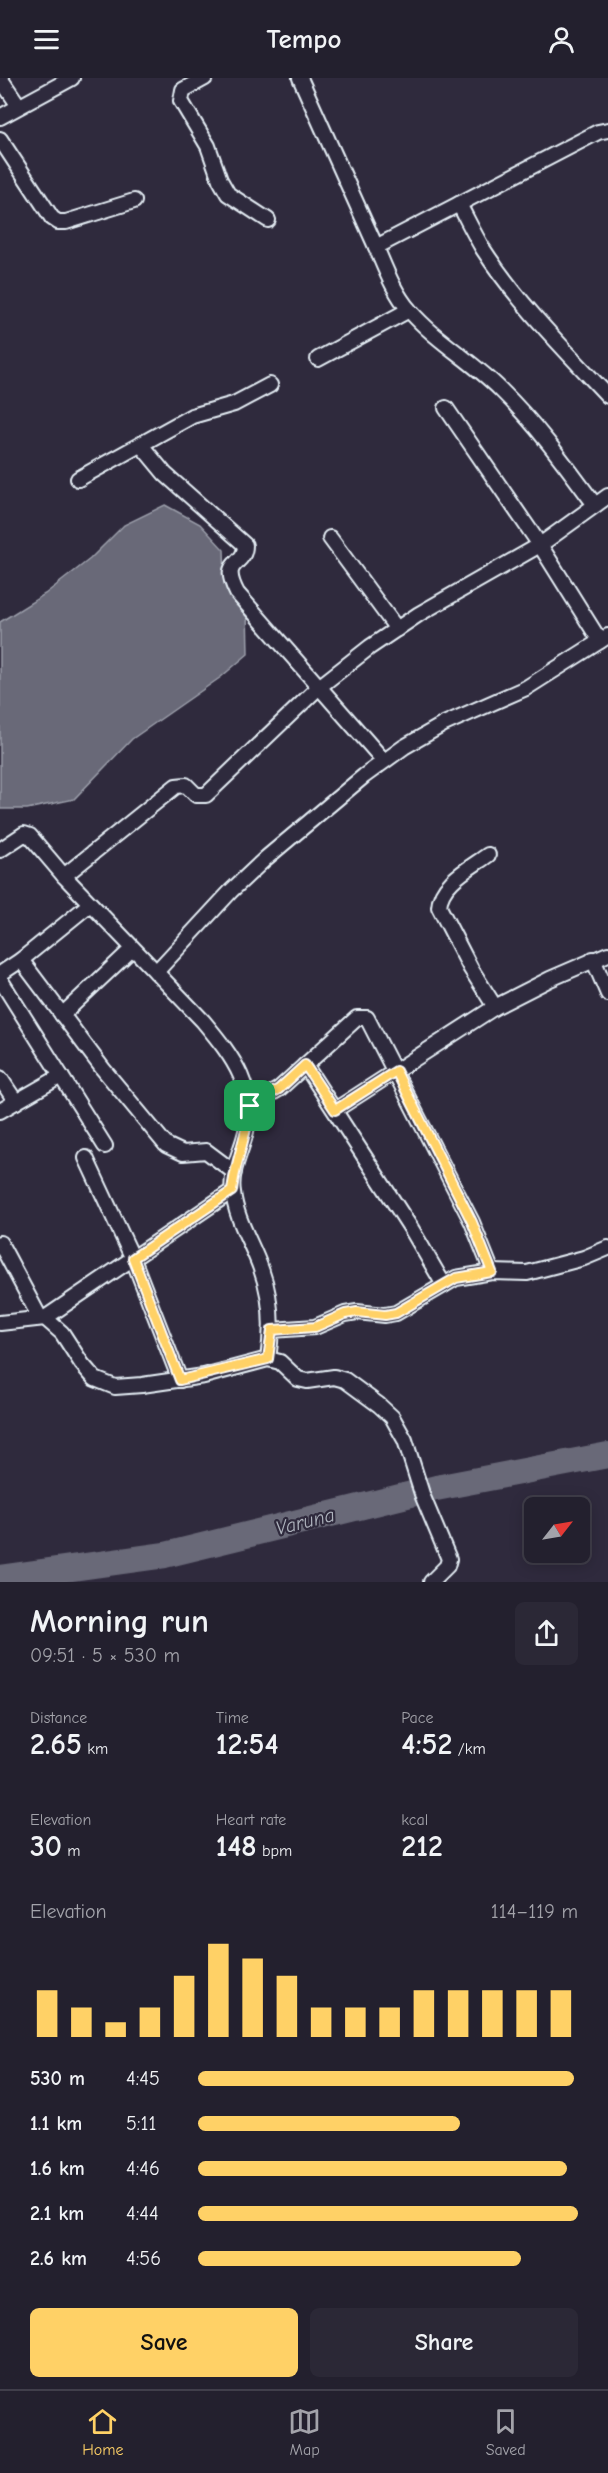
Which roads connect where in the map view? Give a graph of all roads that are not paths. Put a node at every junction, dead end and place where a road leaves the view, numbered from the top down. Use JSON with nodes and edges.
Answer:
{"nodes":[{"id":1,"x":0,"y":78,"type":"edge"},
{"id":2,"x":72,"y":78,"type":"edge"},
{"id":3,"x":205,"y":78,"type":"edge"},
{"id":4,"x":300,"y":78,"type":"edge"},
{"id":5,"x":19,"y":106,"type":"junction"},
{"id":6,"x":0,"y":117,"type":"edge"},
{"id":7,"x":608,"y":129,"type":"edge"},
{"id":8,"x":0,"y":139,"type":"edge"},
{"id":9,"x":134,"y":201,"type":"dead end"},
{"id":10,"x":459,"y":204,"type":"junction"},
{"id":11,"x":268,"y":220,"type":"dead end"},
{"id":12,"x":376,"y":247,"type":"junction"},
{"id":13,"x":409,"y":310,"type":"junction"},
{"id":14,"x":318,"y":359,"type":"dead end"},
{"id":15,"x":270,"y":385,"type":"dead end"},
{"id":16,"x":608,"y":396,"type":"edge"},
{"id":17,"x":446,"y":408,"type":"dead end"},
{"id":18,"x":141,"y":445,"type":"junction"},
{"id":19,"x":78,"y":479,"type":"dead end"},
{"id":20,"x":608,"y":496,"type":"edge"},
{"id":21,"x":595,"y":505,"type":"junction"},
{"id":22,"x":330,"y":538,"type":"dead end"},
{"id":23,"x":540,"y":546,"type":"junction"},
{"id":24,"x":397,"y":629,"type":"junction"},
{"id":25,"x":604,"y":638,"type":"edge"},
{"id":26,"x":318,"y":687,"type":"junction"},
{"id":27,"x":384,"y":761,"type":"junction"},
{"id":28,"x":0,"y":850,"type":"edge"},
{"id":29,"x":488,"y":855,"type":"dead end"},
{"id":30,"x":64,"y":876,"type":"junction"},
{"id":31,"x":90,"y":904,"type":"junction"},
{"id":32,"x":132,"y":949,"type":"junction"},
{"id":33,"x":608,"y":954,"type":"edge"},
{"id":34,"x":593,"y":959,"type":"junction"},
{"id":35,"x":21,"y":960,"type":"junction"},
{"id":36,"x":156,"y":972,"type":"junction"},
{"id":37,"x":0,"y":974,"type":"edge"},
{"id":38,"x":0,"y":979,"type":"edge"},
{"id":39,"x":608,"y":994,"type":"edge"},
{"id":40,"x":495,"y":1007,"type":"junction"},
{"id":41,"x":63,"y":1015,"type":"junction"},
{"id":42,"x":305,"y":1065,"type":"junction"},
{"id":43,"x":396,"y":1071,"type":"junction"},
{"id":44,"x":62,"y":1076,"type":"junction"},
{"id":45,"x":0,"y":1078,"type":"edge"},
{"id":46,"x":16,"y":1102,"type":"junction"},
{"id":47,"x":250,"y":1106,"type":"junction"},
{"id":48,"x":335,"y":1110,"type":"junction"},
{"id":49,"x":0,"y":1111,"type":"edge"},
{"id":50,"x":105,"y":1146,"type":"dead end"},
{"id":51,"x":86,"y":1158,"type":"dead end"},
{"id":52,"x":234,"y":1172,"type":"junction"},
{"id":53,"x":232,"y":1191,"type":"junction"},
{"id":54,"x":0,"y":1243,"type":"edge"},
{"id":55,"x":608,"y":1248,"type":"edge"},
{"id":56,"x":133,"y":1258,"type":"junction"},
{"id":57,"x":492,"y":1272,"type":"junction"},
{"id":58,"x":444,"y":1285,"type":"junction"},
{"id":59,"x":43,"y":1318,"type":"junction"},
{"id":60,"x":0,"y":1323,"type":"edge"},
{"id":61,"x":272,"y":1330,"type":"junction"},
{"id":62,"x":268,"y":1359,"type":"junction"},
{"id":63,"x":180,"y":1380,"type":"junction"},
{"id":64,"x":430,"y":1582,"type":"edge"}],
"edges":[{"from":1,"to":5,"type":"street"},
{"from":2,"to":5,"type":"street"},
{"from":3,"to":11,"type":"street"},
{"from":4,"to":12,"type":"street"},
{"from":5,"to":6,"type":"street"},
{"from":7,"to":10,"type":"street"},
{"from":8,"to":9,"type":"street"},
{"from":10,"to":12,"type":"street"},
{"from":10,"to":16,"type":"street"},
{"from":12,"to":13,"type":"street"},
{"from":13,"to":14,"type":"street"},
{"from":13,"to":21,"type":"street"},
{"from":15,"to":18,"type":"street"},
{"from":17,"to":23,"type":"street"},
{"from":18,"to":19,"type":"street"},
{"from":18,"to":26,"type":"street"},
{"from":20,"to":21,"type":"street"},
{"from":21,"to":23,"type":"street"},
{"from":22,"to":24,"type":"street"},
{"from":23,"to":24,"type":"street"},
{"from":23,"to":25,"type":"street"},
{"from":24,"to":26,"type":"street"},
{"from":25,"to":27,"type":"street"},
{"from":26,"to":27,"type":"street"},
{"from":26,"to":30,"type":"street"},
{"from":27,"to":36,"type":"street"},
{"from":28,"to":30,"type":"street"},
{"from":29,"to":40,"type":"street"},
{"from":30,"to":31,"type":"street"},
{"from":31,"to":32,"type":"street"},
{"from":31,"to":35,"type":"street"},
{"from":32,"to":36,"type":"street"},
{"from":32,"to":41,"type":"street"},
{"from":33,"to":34,"type":"street"},
{"from":34,"to":39,"type":"street"},
{"from":34,"to":40,"type":"street"},
{"from":35,"to":37,"type":"street"},
{"from":35,"to":41,"type":"street"},
{"from":36,"to":47,"type":"street"},
{"from":38,"to":44,"type":"street"},
{"from":40,"to":43,"type":"street"},
{"from":41,"to":52,"type":"street"},
{"from":42,"to":43,"type":"street"},
{"from":42,"to":47,"type":"street"},
{"from":42,"to":48,"type":"street"},
{"from":43,"to":48,"type":"street"},
{"from":43,"to":57,"type":"street"},
{"from":44,"to":46,"type":"street"},
{"from":44,"to":50,"type":"street"},
{"from":45,"to":46,"type":"street"},
{"from":46,"to":49,"type":"street"},
{"from":47,"to":52,"type":"street"},
{"from":48,"to":58,"type":"street"},
{"from":51,"to":56,"type":"street"},
{"from":52,"to":53,"type":"street"},
{"from":53,"to":56,"type":"street"},
{"from":53,"to":61,"type":"street"},
{"from":54,"to":59,"type":"street"},
{"from":55,"to":57,"type":"street"},
{"from":56,"to":59,"type":"street"},
{"from":56,"to":63,"type":"street"},
{"from":57,"to":58,"type":"street"},
{"from":58,"to":61,"type":"street"},
{"from":59,"to":60,"type":"street"},
{"from":59,"to":63,"type":"street"},
{"from":61,"to":62,"type":"street"},
{"from":62,"to":63,"type":"street"},
{"from":62,"to":64,"type":"street"}]}
